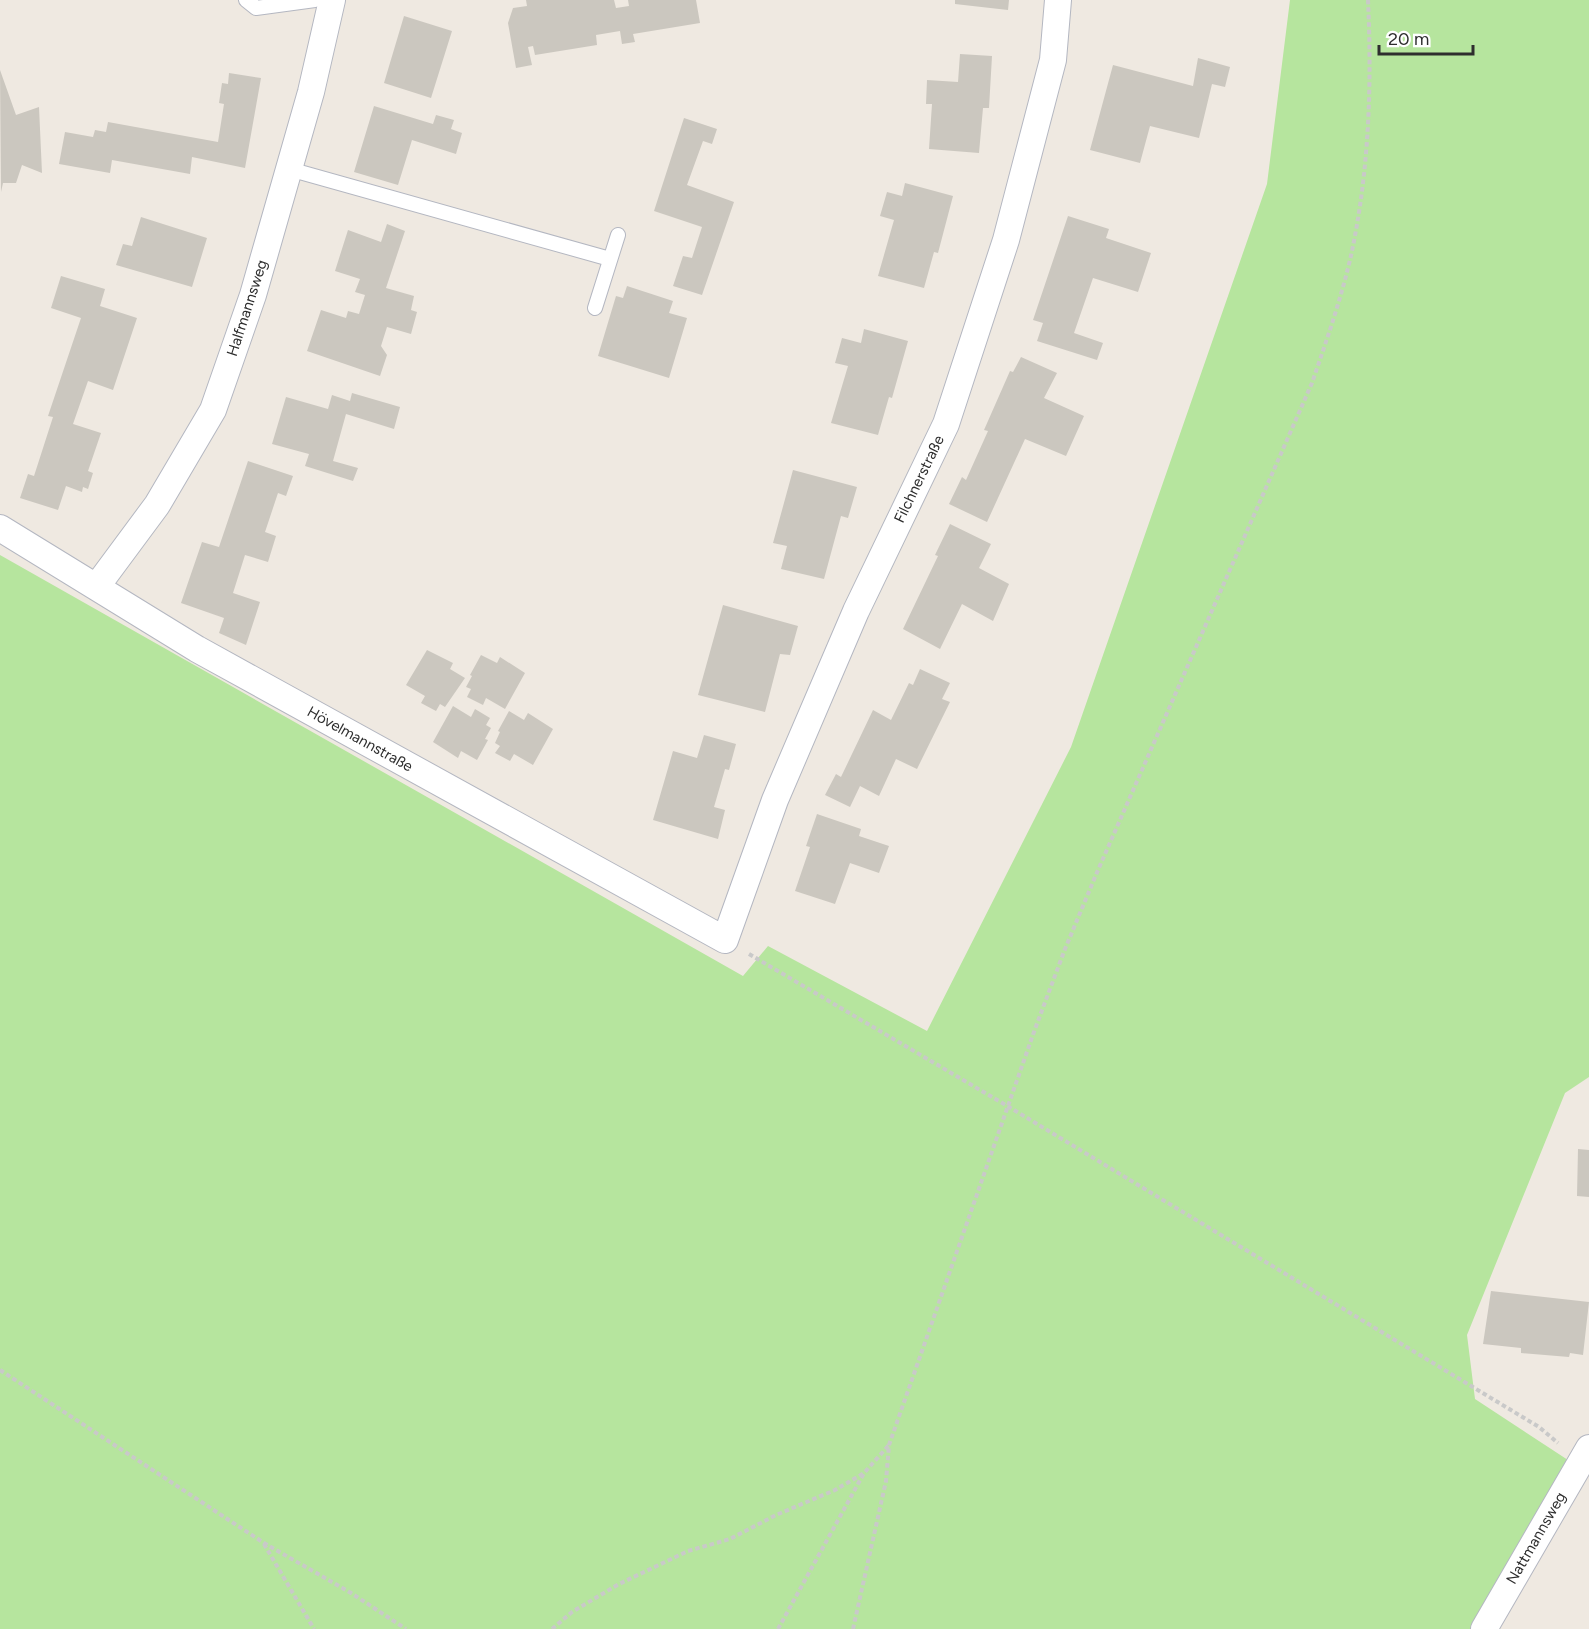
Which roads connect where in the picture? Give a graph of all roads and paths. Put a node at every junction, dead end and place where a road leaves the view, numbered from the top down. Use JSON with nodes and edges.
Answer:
{"nodes":[{"id":1,"x":246,"y":0,"type":"edge"},
{"id":2,"x":315,"y":0,"type":"edge"},
{"id":3,"x":332,"y":0,"type":"edge"},
{"id":4,"x":1058,"y":0,"type":"edge"},
{"id":5,"x":1368,"y":0,"type":"edge"},
{"id":6,"x":289,"y":169,"type":"junction"},
{"id":7,"x":618,"y":235,"type":"dead end"},
{"id":8,"x":610,"y":260,"type":"junction"},
{"id":9,"x":595,"y":308,"type":"dead end"},
{"id":10,"x":0,"y":528,"type":"edge"},
{"id":11,"x":97,"y":586,"type":"junction"},
{"id":12,"x":725,"y":940,"type":"junction"},
{"id":13,"x":1009,"y":1107,"type":"junction"},
{"id":14,"x":0,"y":1370,"type":"edge"},
{"id":15,"x":889,"y":1445,"type":"junction"},
{"id":16,"x":1586,"y":1460,"type":"edge"},
{"id":17,"x":864,"y":1473,"type":"junction"},
{"id":18,"x":264,"y":1543,"type":"junction"},
{"id":19,"x":314,"y":1629,"type":"edge"},
{"id":20,"x":406,"y":1629,"type":"edge"},
{"id":21,"x":552,"y":1629,"type":"edge"},
{"id":22,"x":778,"y":1629,"type":"edge"},
{"id":23,"x":853,"y":1629,"type":"edge"},
{"id":24,"x":1484,"y":1629,"type":"edge"}],
"edges":[{"from":1,"to":2,"type":"lane"},
{"from":3,"to":6,"type":"street","name":"Halfmannsweg"},
{"from":4,"to":12,"type":"street","name":"Filchnerstraße"},
{"from":5,"to":13,"type":"path"},
{"from":6,"to":8,"type":"lane"},
{"from":6,"to":11,"type":"street","name":"Halfmannsweg"},
{"from":7,"to":8,"type":"lane"},
{"from":8,"to":9,"type":"lane"},
{"from":10,"to":11,"type":"street","name":"Hövelmannstraße"},
{"from":11,"to":12,"type":"street","name":"Hövelmannstraße"},
{"from":12,"to":13,"type":"path"},
{"from":13,"to":15,"type":"path"},
{"from":13,"to":16,"type":"path"},
{"from":14,"to":18,"type":"path"},
{"from":15,"to":17,"type":"path"},
{"from":15,"to":23,"type":"path"},
{"from":16,"to":24,"type":"street","name":"Nattmannsweg"},
{"from":17,"to":21,"type":"path"},
{"from":17,"to":22,"type":"path"},
{"from":18,"to":19,"type":"path"},
{"from":18,"to":20,"type":"path"}]}
